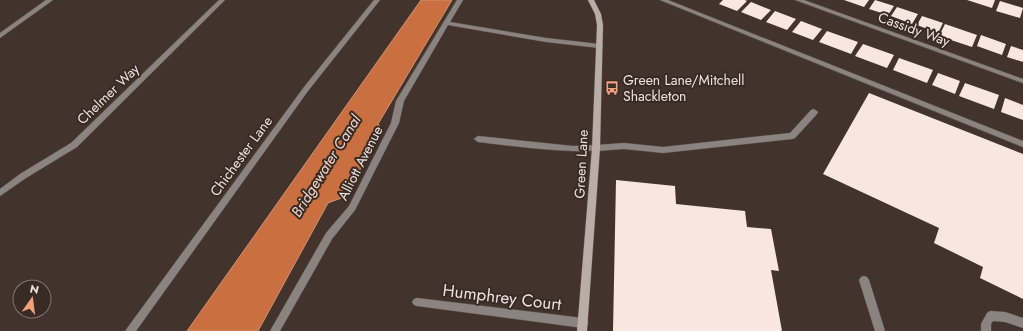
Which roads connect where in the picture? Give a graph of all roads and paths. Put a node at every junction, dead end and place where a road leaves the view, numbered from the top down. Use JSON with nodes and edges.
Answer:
{"nodes":[{"id":1,"x":50,"y":0,"type":"edge"},
{"id":2,"x":222,"y":0,"type":"edge"},
{"id":3,"x":377,"y":0,"type":"edge"},
{"id":4,"x":460,"y":0,"type":"edge"},
{"id":5,"x":591,"y":0,"type":"edge"},
{"id":6,"x":663,"y":0,"type":"edge"},
{"id":7,"x":798,"y":0,"type":"edge"},
{"id":8,"x":446,"y":23,"type":"junction"},
{"id":9,"x":0,"y":36,"type":"edge"},
{"id":10,"x":599,"y":46,"type":"junction"},
{"id":11,"x":1023,"y":81,"type":"edge"},
{"id":12,"x":814,"y":112,"type":"dead end"},
{"id":13,"x":478,"y":139,"type":"dead end"},
{"id":14,"x":1023,"y":144,"type":"edge"},
{"id":15,"x":596,"y":148,"type":"junction"},
{"id":16,"x":0,"y":193,"type":"edge"},
{"id":17,"x":864,"y":280,"type":"dead end"},
{"id":18,"x":417,"y":302,"type":"dead end"},
{"id":19,"x":1023,"y":323,"type":"edge"},
{"id":20,"x":583,"y":327,"type":"edge"},
{"id":21,"x":130,"y":331,"type":"edge"},
{"id":22,"x":275,"y":331,"type":"edge"},
{"id":23,"x":880,"y":331,"type":"edge"},
{"id":24,"x":986,"y":331,"type":"edge"}],
"edges":[{"from":1,"to":9,"type":"street"},
{"from":2,"to":16,"type":"street","name":"Chelmer Way"},
{"from":3,"to":21,"type":"street","name":"Chichester Lane"},
{"from":4,"to":8,"type":"street","name":"Alliott Avenue"},
{"from":5,"to":10,"type":"main road","name":"Green Lane"},
{"from":6,"to":14,"type":"street"},
{"from":7,"to":11,"type":"street","name":"Cassidy Way"},
{"from":8,"to":10,"type":"street"},
{"from":8,"to":22,"type":"street","name":"Alliott Avenue"},
{"from":10,"to":15,"type":"main road","name":"Green Lane"},
{"from":12,"to":15,"type":"street"},
{"from":13,"to":15,"type":"street"},
{"from":15,"to":20,"type":"main road","name":"Green Lane"},
{"from":17,"to":23,"type":"street"},
{"from":18,"to":20,"type":"street","name":"Humphrey Court"},
{"from":19,"to":24,"type":"street"}]}
